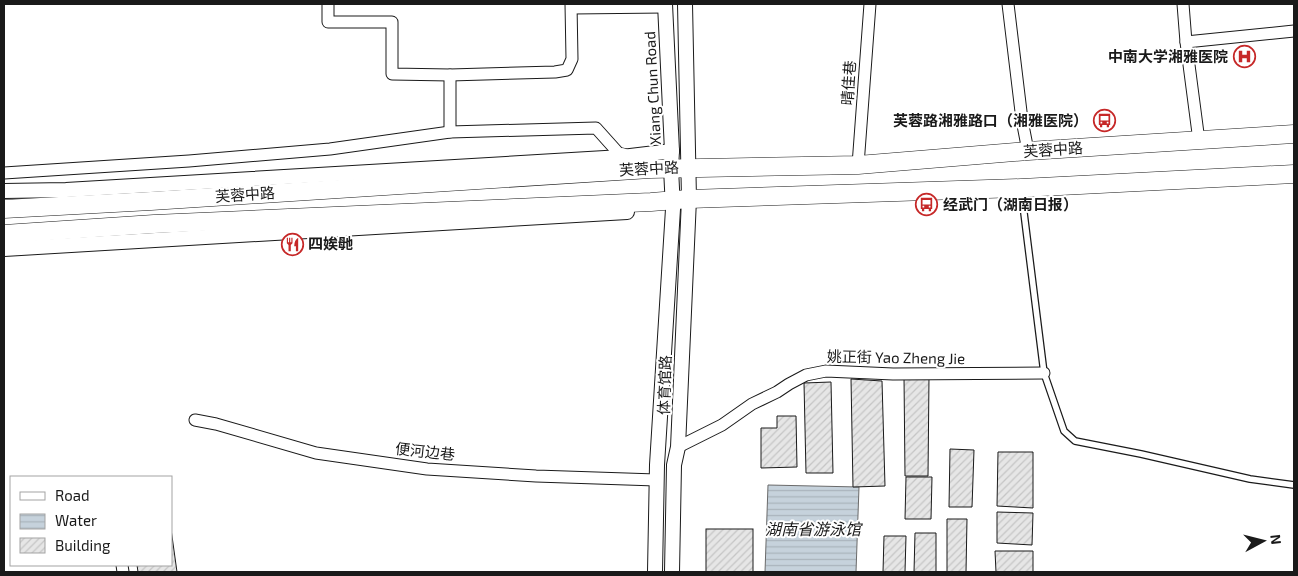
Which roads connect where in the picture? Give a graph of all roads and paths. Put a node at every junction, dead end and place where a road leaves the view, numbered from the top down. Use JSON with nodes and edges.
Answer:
{"nodes":[{"id":1,"x":328,"y":4,"type":"edge"},
{"id":2,"x":685,"y":4,"type":"edge"},
{"id":3,"x":870,"y":4,"type":"edge"},
{"id":4,"x":1008,"y":4,"type":"edge"},
{"id":5,"x":1183,"y":4,"type":"edge"},
{"id":6,"x":572,"y":6,"type":"edge"},
{"id":7,"x":665,"y":6,"type":"edge"},
{"id":8,"x":1294,"y":31,"type":"edge"},
{"id":9,"x":1186,"y":42,"type":"junction"},
{"id":10,"x":450,"y":75,"type":"junction"},
{"id":11,"x":450,"y":132,"type":"junction"},
{"id":12,"x":1294,"y":134,"type":"edge"},
{"id":13,"x":1199,"y":141,"type":"junction"},
{"id":14,"x":1028,"y":151,"type":"junction"},
{"id":15,"x":622,"y":157,"type":"junction"},
{"id":16,"x":677,"y":162,"type":"junction"},
{"id":17,"x":858,"y":165,"type":"junction"},
{"id":18,"x":650,"y":168,"type":"junction"},
{"id":19,"x":4,"y":173,"type":"edge"},
{"id":20,"x":1294,"y":174,"type":"edge"},
{"id":21,"x":1021,"y":188,"type":"junction"},
{"id":22,"x":4,"y":191,"type":"edge"},
{"id":23,"x":678,"y":203,"type":"junction"},
{"id":24,"x":4,"y":209,"type":"edge"},
{"id":25,"x":4,"y":234,"type":"edge"},
{"id":26,"x":4,"y":249,"type":"edge"},
{"id":27,"x":1044,"y":373,"type":"junction"},
{"id":28,"x":195,"y":420,"type":"dead end"},
{"id":29,"x":678,"y":447,"type":"junction"},
{"id":30,"x":656,"y":480,"type":"junction"},
{"id":31,"x":1294,"y":486,"type":"edge"},
{"id":32,"x":655,"y":572,"type":"edge"},
{"id":33,"x":672,"y":572,"type":"edge"}],
"edges":[{"from":1,"to":10,"type":"street"},
{"from":2,"to":16,"type":"street","name":"Xiang Chun Road"},
{"from":3,"to":17,"type":"street","name":"晴佳巷"},
{"from":4,"to":14,"type":"street"},
{"from":5,"to":9,"type":"street"},
{"from":6,"to":7,"type":"street"},
{"from":6,"to":10,"type":"street"},
{"from":7,"to":16,"type":"street","name":"Xiang Chun Road"},
{"from":8,"to":9,"type":"street"},
{"from":9,"to":13,"type":"street"},
{"from":10,"to":11,"type":"street"},
{"from":11,"to":15,"type":"street"},
{"from":11,"to":19,"type":"street"},
{"from":12,"to":13,"type":"main road","name":"芙蓉中路"},
{"from":13,"to":14,"type":"main road","name":"芙蓉中路"},
{"from":14,"to":17,"type":"main road","name":"芙蓉中路"},
{"from":15,"to":16,"type":"street"},
{"from":15,"to":18,"type":"main road"},
{"from":15,"to":22,"type":"street"},
{"from":16,"to":17,"type":"main road","name":"芙蓉中路"},
{"from":16,"to":18,"type":"main road","name":"芙蓉中路"},
{"from":16,"to":23,"type":"street","name":"Xiang Chun Road"},
{"from":18,"to":24,"type":"main road","name":"芙蓉中路"},
{"from":20,"to":21,"type":"main road","name":"芙蓉中路"},
{"from":21,"to":23,"type":"main road","name":"芙蓉中路"},
{"from":21,"to":27,"type":"lane"},
{"from":23,"to":25,"type":"main road","name":"芙蓉中路"},
{"from":23,"to":26,"type":"street","name":"芙蓉中路"},
{"from":23,"to":29,"type":"street","name":"体育馆路"},
{"from":23,"to":30,"type":"street","name":"体育馆路"},
{"from":27,"to":29,"type":"street","name":"姚正街 Yao Zheng Jie"},
{"from":27,"to":31,"type":"lane"},
{"from":28,"to":30,"type":"street","name":"便河边巷"},
{"from":29,"to":33,"type":"street","name":"体育馆路"},
{"from":30,"to":32,"type":"street","name":"体育馆路"}]}
